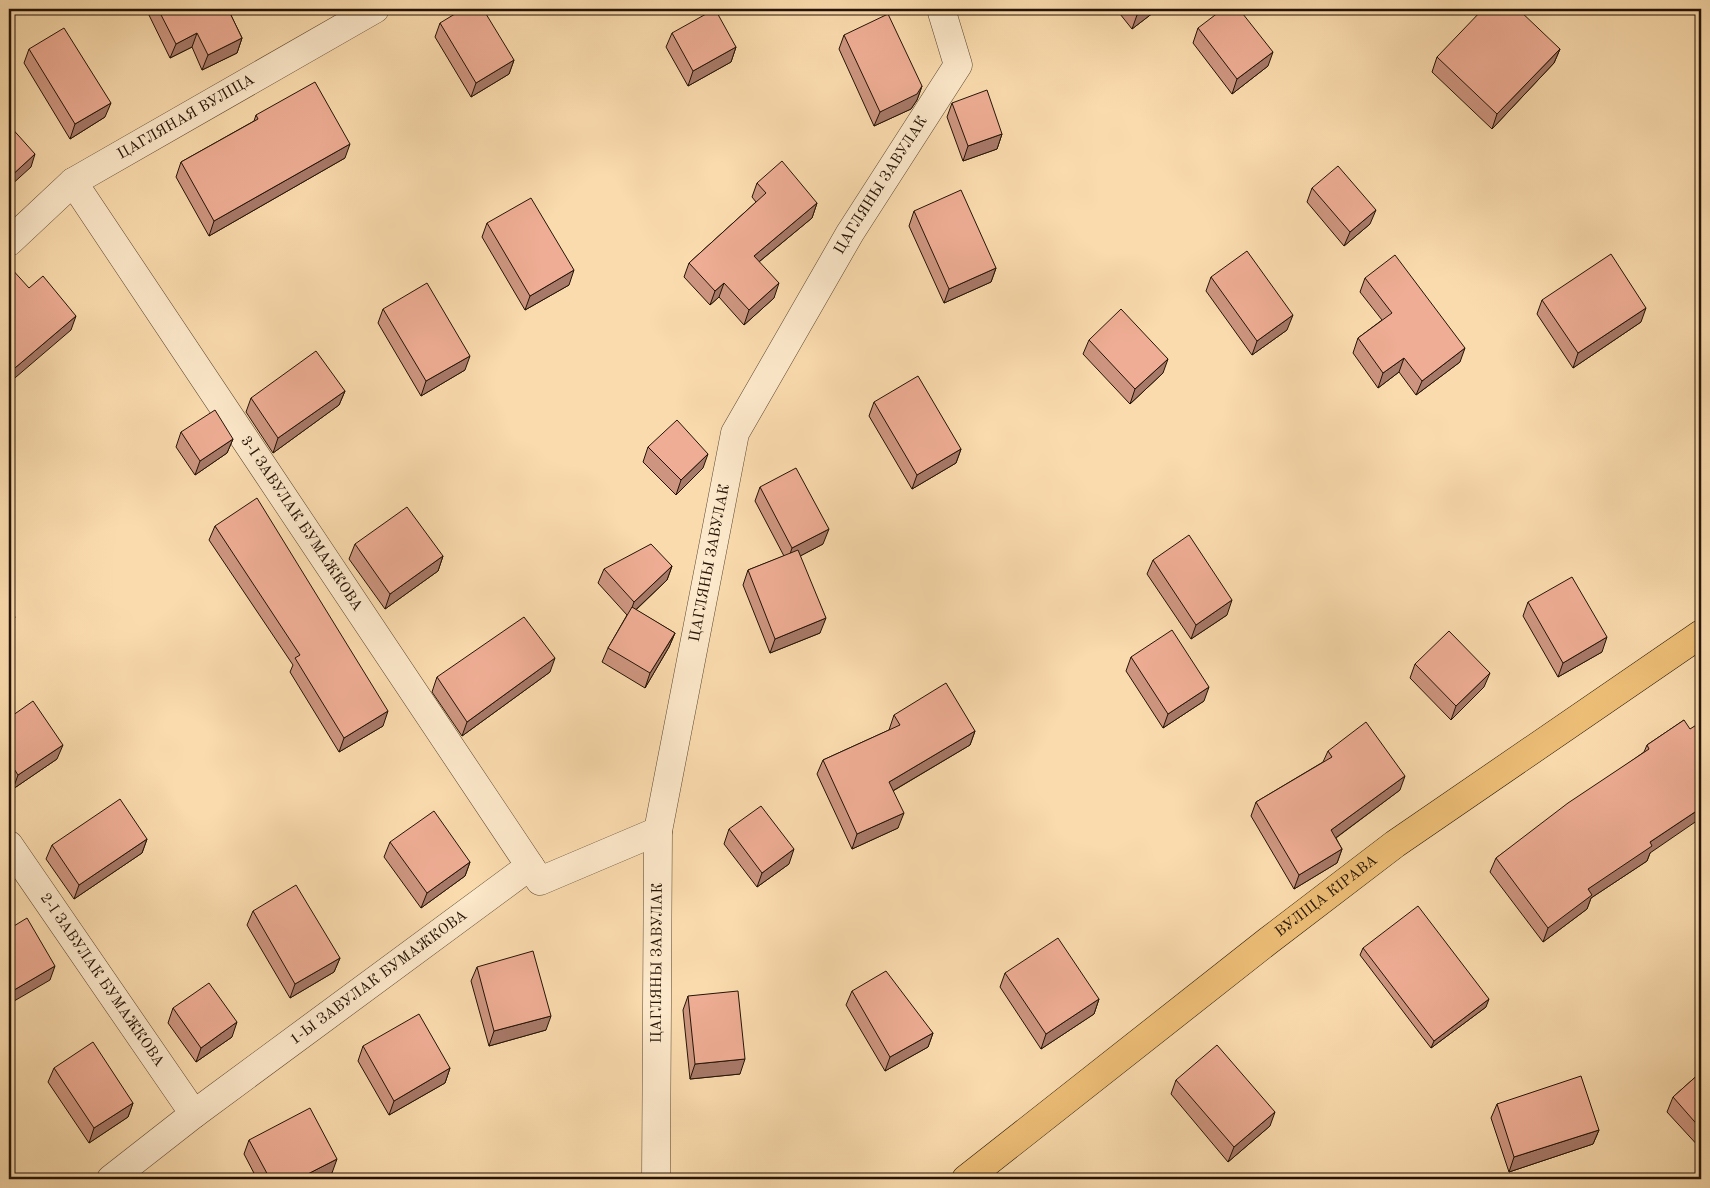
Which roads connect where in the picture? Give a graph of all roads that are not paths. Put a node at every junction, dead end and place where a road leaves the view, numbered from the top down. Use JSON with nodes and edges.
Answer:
{"nodes":[{"id":1,"x":374,"y":9,"type":"edge"},
{"id":2,"x":941,"y":9,"type":"edge"},
{"id":3,"x":73,"y":182,"type":"junction"},
{"id":4,"x":9,"y":242,"type":"edge"},
{"id":5,"x":1701,"y":634,"type":"edge"},
{"id":6,"x":658,"y":831,"type":"junction"},
{"id":7,"x":9,"y":845,"type":"edge"},
{"id":8,"x":530,"y":866,"type":"junction"},
{"id":9,"x":194,"y":1114,"type":"junction"},
{"id":10,"x":111,"y":1179,"type":"edge"},
{"id":11,"x":656,"y":1179,"type":"edge"},
{"id":12,"x":966,"y":1179,"type":"edge"}],
"edges":[{"from":1,"to":3,"type":"street","name":"ЦАГЛЯНАЯ ВУЛІЦА"},
{"from":2,"to":6,"type":"street","name":"ЦАГЛЯНЫ ЗАВУЛАК"},
{"from":3,"to":4,"type":"street","name":"ЦАГЛЯНАЯ ВУЛІЦА"},
{"from":3,"to":8,"type":"street","name":"3-І ЗАВУЛАК БУМАЖКОВА"},
{"from":5,"to":12,"type":"main road","name":"ВУЛІЦА КІРАВА"},
{"from":6,"to":8,"type":"street"},
{"from":6,"to":11,"type":"street","name":"ЦАГЛЯНЫ ЗАВУЛАК"},
{"from":7,"to":9,"type":"street","name":"2-І ЗАВУЛАК БУМАЖКОВА"},
{"from":8,"to":9,"type":"street","name":"1-Ы ЗАВУЛАК БУМАЖКОВА"},
{"from":9,"to":10,"type":"street","name":"1-Ы ЗАВУЛАК БУМАЖКОВА"}]}
